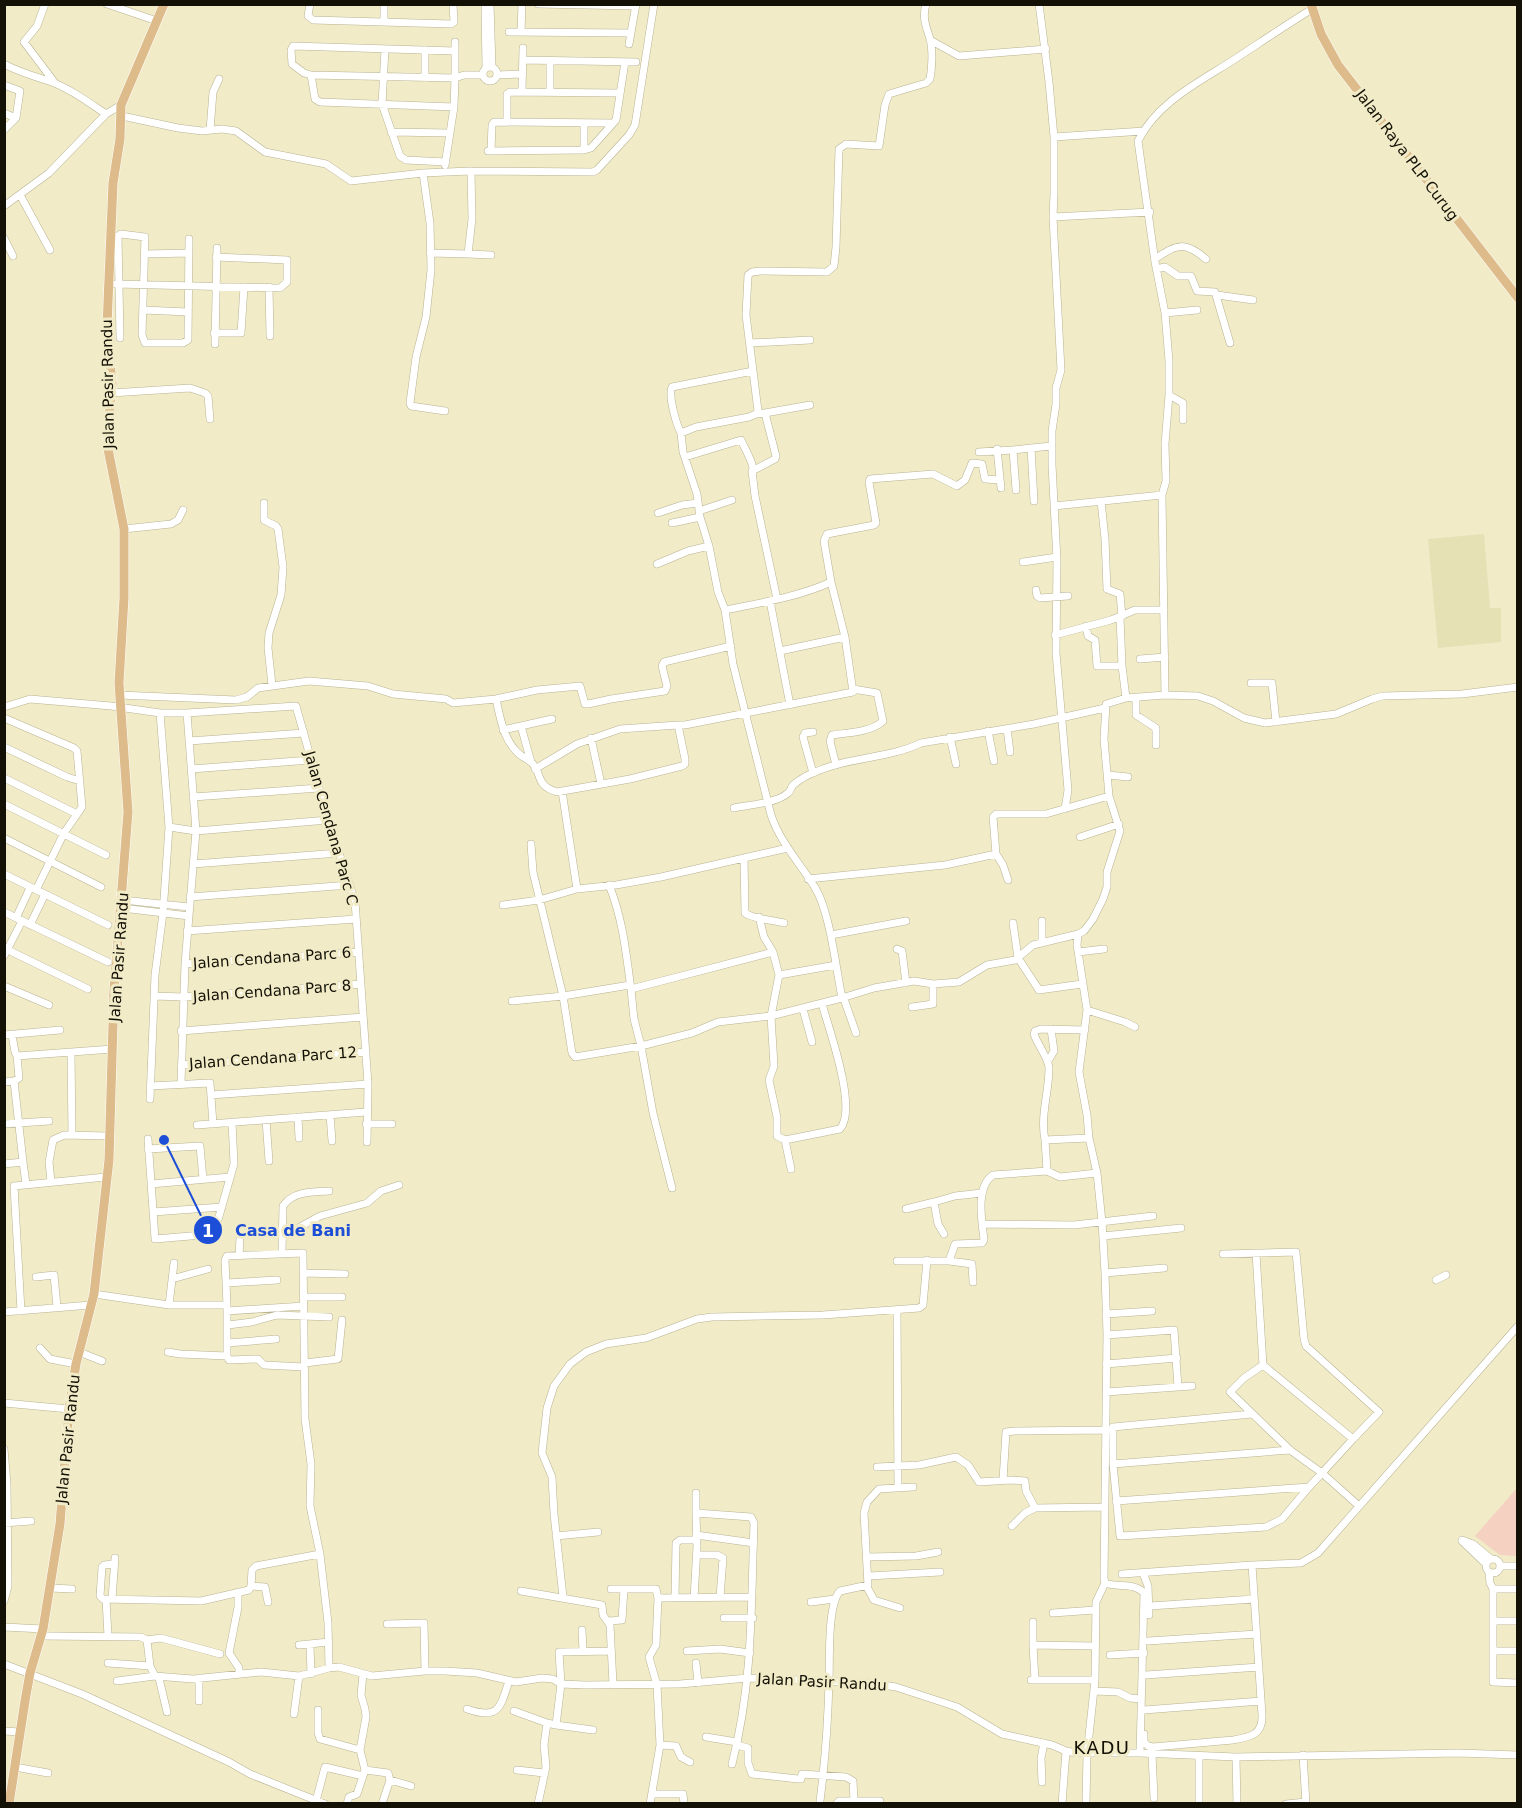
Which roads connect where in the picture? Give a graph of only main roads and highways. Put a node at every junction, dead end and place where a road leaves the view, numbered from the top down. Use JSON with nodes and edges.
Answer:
{"nodes":[{"id":1,"x":164,"y":4,"type":"edge"},
{"id":2,"x":1312,"y":7,"type":"edge"},
{"id":3,"x":1518,"y":298,"type":"edge"},
{"id":4,"x":9,"y":1803,"type":"edge"}],
"edges":[{"from":1,"to":4,"type":"main road","name":"Jalan Pasir Randu"},
{"from":2,"to":3,"type":"main road","name":"Jalan Raya PLP Curug"}]}
